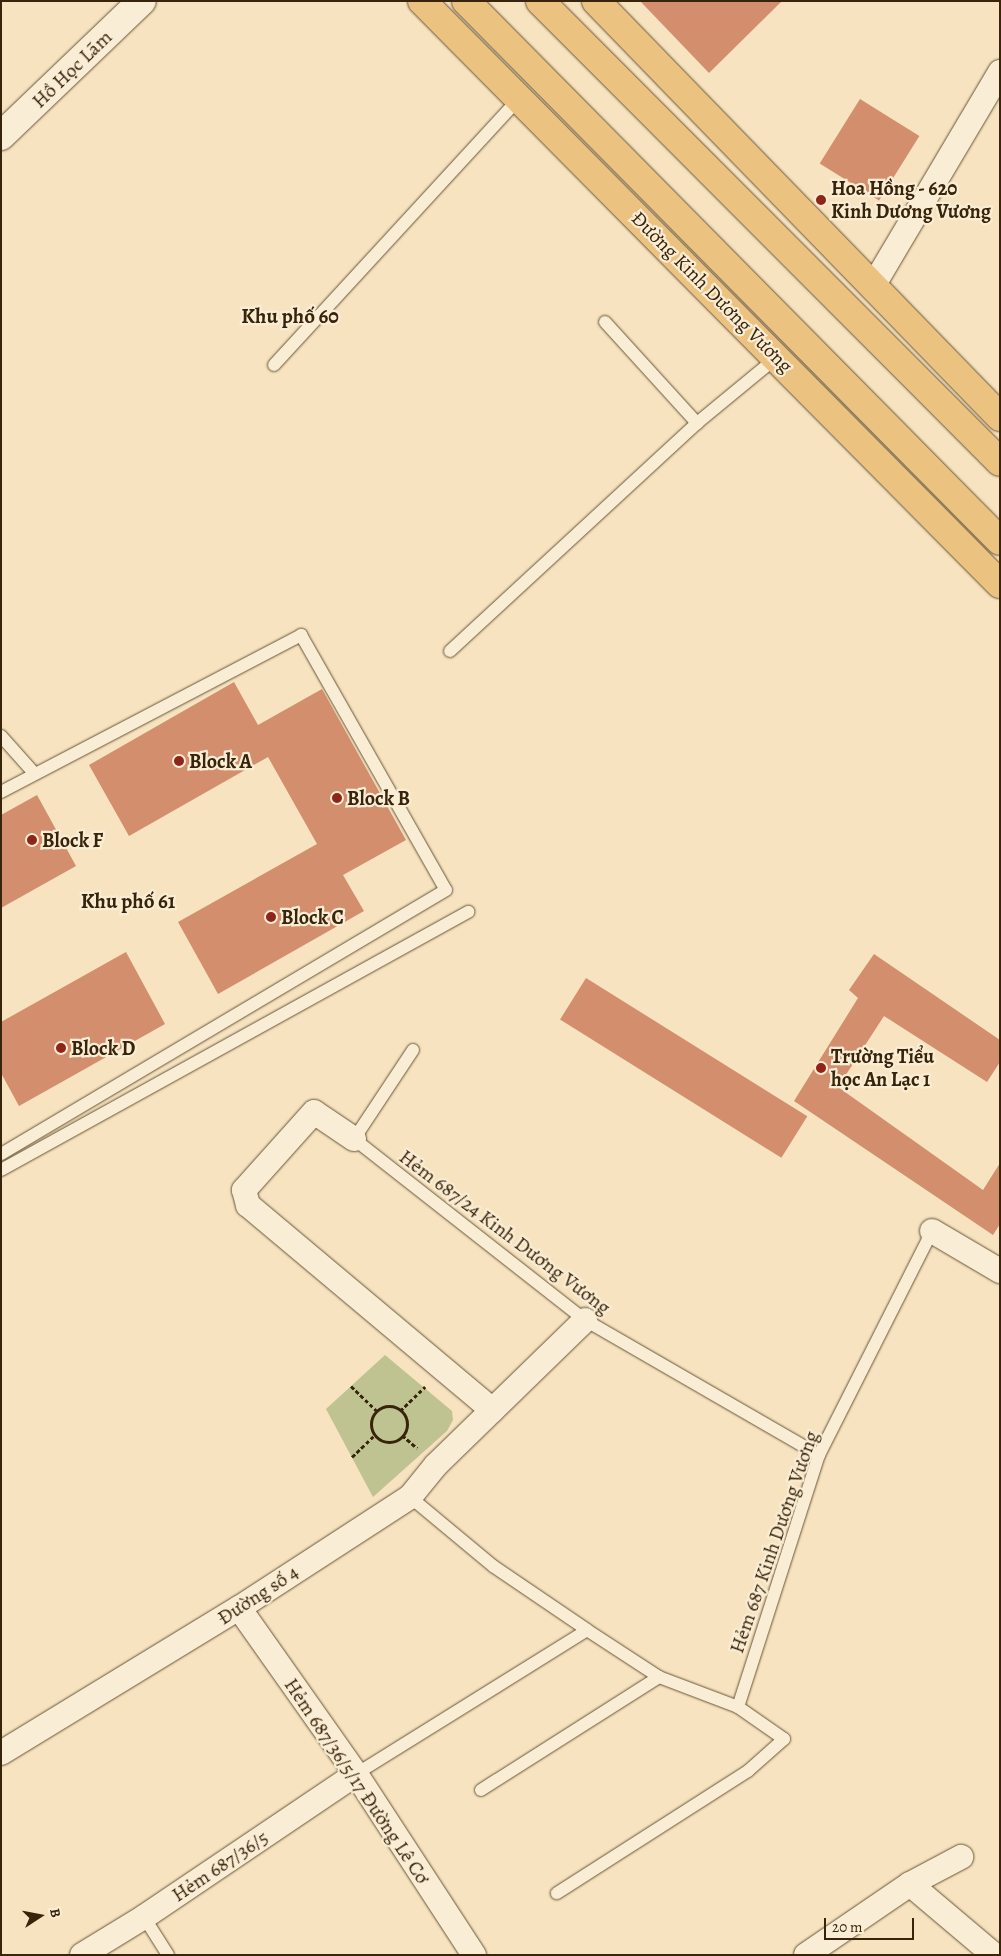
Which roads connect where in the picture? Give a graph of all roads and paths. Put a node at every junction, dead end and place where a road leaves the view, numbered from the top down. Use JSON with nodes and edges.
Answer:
{"nodes":[{"id":1,"x":142,"y":1,"type":"edge"},
{"id":2,"x":422,"y":1,"type":"edge"},
{"id":3,"x":466,"y":1,"type":"edge"},
{"id":4,"x":540,"y":1,"type":"edge"},
{"id":5,"x":596,"y":1,"type":"edge"},
{"id":6,"x":1000,"y":72,"type":"edge"},
{"id":7,"x":519,"y":99,"type":"junction"},
{"id":8,"x":1,"y":136,"type":"edge"},
{"id":9,"x":761,"y":171,"type":"junction"},
{"id":10,"x":737,"y":196,"type":"junction"},
{"id":11,"x":873,"y":286,"type":"junction"},
{"id":12,"x":854,"y":318,"type":"junction"},
{"id":13,"x":605,"y":322,"type":"dead end"},
{"id":14,"x":777,"y":357,"type":"junction"},
{"id":15,"x":274,"y":365,"type":"dead end"},
{"id":16,"x":1000,"y":417,"type":"edge"},
{"id":17,"x":697,"y":423,"type":"junction"},
{"id":18,"x":1000,"y":462,"type":"edge"},
{"id":19,"x":1000,"y":541,"type":"edge"},
{"id":20,"x":1000,"y":584,"type":"edge"},
{"id":21,"x":450,"y":651,"type":"dead end"},
{"id":22,"x":1,"y":736,"type":"edge"},
{"id":23,"x":34,"y":773,"type":"junction"},
{"id":24,"x":1,"y":792,"type":"edge"},
{"id":25,"x":468,"y":912,"type":"dead end"},
{"id":26,"x":413,"y":1050,"type":"dead end"},
{"id":27,"x":354,"y":1139,"type":"junction"},
{"id":28,"x":1,"y":1154,"type":"edge"},
{"id":29,"x":1,"y":1170,"type":"edge"},
{"id":30,"x":932,"y":1231,"type":"joint"},
{"id":31,"x":1000,"y":1271,"type":"edge"},
{"id":32,"x":585,"y":1320,"type":"junction"},
{"id":33,"x":442,"y":1371,"type":"junction"},
{"id":34,"x":351,"y":1386,"type":"dead end"},
{"id":35,"x":492,"y":1410,"type":"junction"},
{"id":36,"x":377,"y":1411,"type":"junction"},
{"id":37,"x":400,"y":1411,"type":"junction"},
{"id":38,"x":375,"y":1436,"type":"junction"},
{"id":39,"x":820,"y":1455,"type":"junction"},
{"id":40,"x":352,"y":1457,"type":"dead end"},
{"id":41,"x":410,"y":1497,"type":"junction"},
{"id":42,"x":239,"y":1608,"type":"junction"},
{"id":43,"x":587,"y":1630,"type":"junction"},
{"id":44,"x":660,"y":1677,"type":"junction"},
{"id":45,"x":738,"y":1707,"type":"junction"},
{"id":46,"x":1,"y":1753,"type":"edge"},
{"id":47,"x":356,"y":1774,"type":"junction"},
{"id":48,"x":481,"y":1790,"type":"dead end"},
{"id":49,"x":961,"y":1857,"type":"dead end"},
{"id":50,"x":910,"y":1884,"type":"junction"},
{"id":51,"x":557,"y":1893,"type":"dead end"},
{"id":52,"x":144,"y":1917,"type":"junction"},
{"id":53,"x":82,"y":1955,"type":"edge"},
{"id":54,"x":168,"y":1955,"type":"edge"},
{"id":55,"x":474,"y":1955,"type":"edge"},
{"id":56,"x":806,"y":1955,"type":"edge"},
{"id":57,"x":994,"y":1955,"type":"edge"}],
"edges":[{"from":1,"to":8,"type":"main road","name":"Hồ Học Lãm"},
{"from":2,"to":7,"type":"main road","name":"Đường Kinh Dương Vương"},
{"from":3,"to":19,"type":"main road","name":"Đường Kinh Dương Vương"},
{"from":4,"to":10,"type":"main road"},
{"from":5,"to":9,"type":"main road"},
{"from":6,"to":11,"type":"street"},
{"from":7,"to":14,"type":"main road","name":"Đường Kinh Dương Vương"},
{"from":7,"to":15,"type":"lane"},
{"from":9,"to":10,"type":"main road"},
{"from":9,"to":11,"type":"main road"},
{"from":10,"to":12,"type":"main road"},
{"from":11,"to":12,"type":"main road"},
{"from":11,"to":16,"type":"main road"},
{"from":12,"to":18,"type":"main road"},
{"from":13,"to":17,"type":"lane"},
{"from":14,"to":17,"type":"lane"},
{"from":14,"to":20,"type":"main road","name":"Đường Kinh Dương Vương"},
{"from":17,"to":21,"type":"lane"},
{"from":22,"to":23,"type":"lane"},
{"from":23,"to":24,"type":"lane"},
{"from":23,"to":28,"type":"lane"},
{"from":25,"to":29,"type":"lane"},
{"from":26,"to":27,"type":"lane"},
{"from":27,"to":32,"type":"lane","name":"Hẻm 687/24 Kinh Dương Vương"},
{"from":27,"to":33,"type":"street"},
{"from":30,"to":31,"type":"street"},
{"from":30,"to":39,"type":"lane","name":"Hẻm 687 Kinh Dương Vương"},
{"from":32,"to":35,"type":"street","name":"Đường số 4"},
{"from":32,"to":39,"type":"lane","name":"Hẻm 687/24 Kinh Dương Vương"},
{"from":33,"to":35,"type":"street"},
{"from":33,"to":37,"type":"path"},
{"from":34,"to":36,"type":"path"},
{"from":35,"to":41,"type":"street","name":"Đường số 4"},
{"from":36,"to":37,"type":"path"},
{"from":36,"to":38,"type":"path"},
{"from":37,"to":38,"type":"path"},
{"from":38,"to":40,"type":"path"},
{"from":39,"to":45,"type":"lane","name":"Hẻm 687 Kinh Dương Vương"},
{"from":41,"to":42,"type":"street","name":"Đường số 4"},
{"from":41,"to":43,"type":"lane"},
{"from":42,"to":46,"type":"street","name":"Đường số 4"},
{"from":42,"to":47,"type":"street","name":"Hẻm 687/36/5/17 Đường Lê Cơ"},
{"from":43,"to":44,"type":"lane"},
{"from":43,"to":47,"type":"lane"},
{"from":44,"to":45,"type":"lane"},
{"from":44,"to":48,"type":"lane"},
{"from":45,"to":51,"type":"lane"},
{"from":47,"to":52,"type":"street","name":"Hẻm 687/36/5"},
{"from":47,"to":55,"type":"street","name":"Hẻm 687/36/5/17 Đường Lê Cơ"},
{"from":49,"to":50,"type":"street"},
{"from":50,"to":56,"type":"street"},
{"from":50,"to":57,"type":"street"},
{"from":52,"to":53,"type":"street","name":"Hẻm 687/36/5"},
{"from":52,"to":54,"type":"lane"}]}
